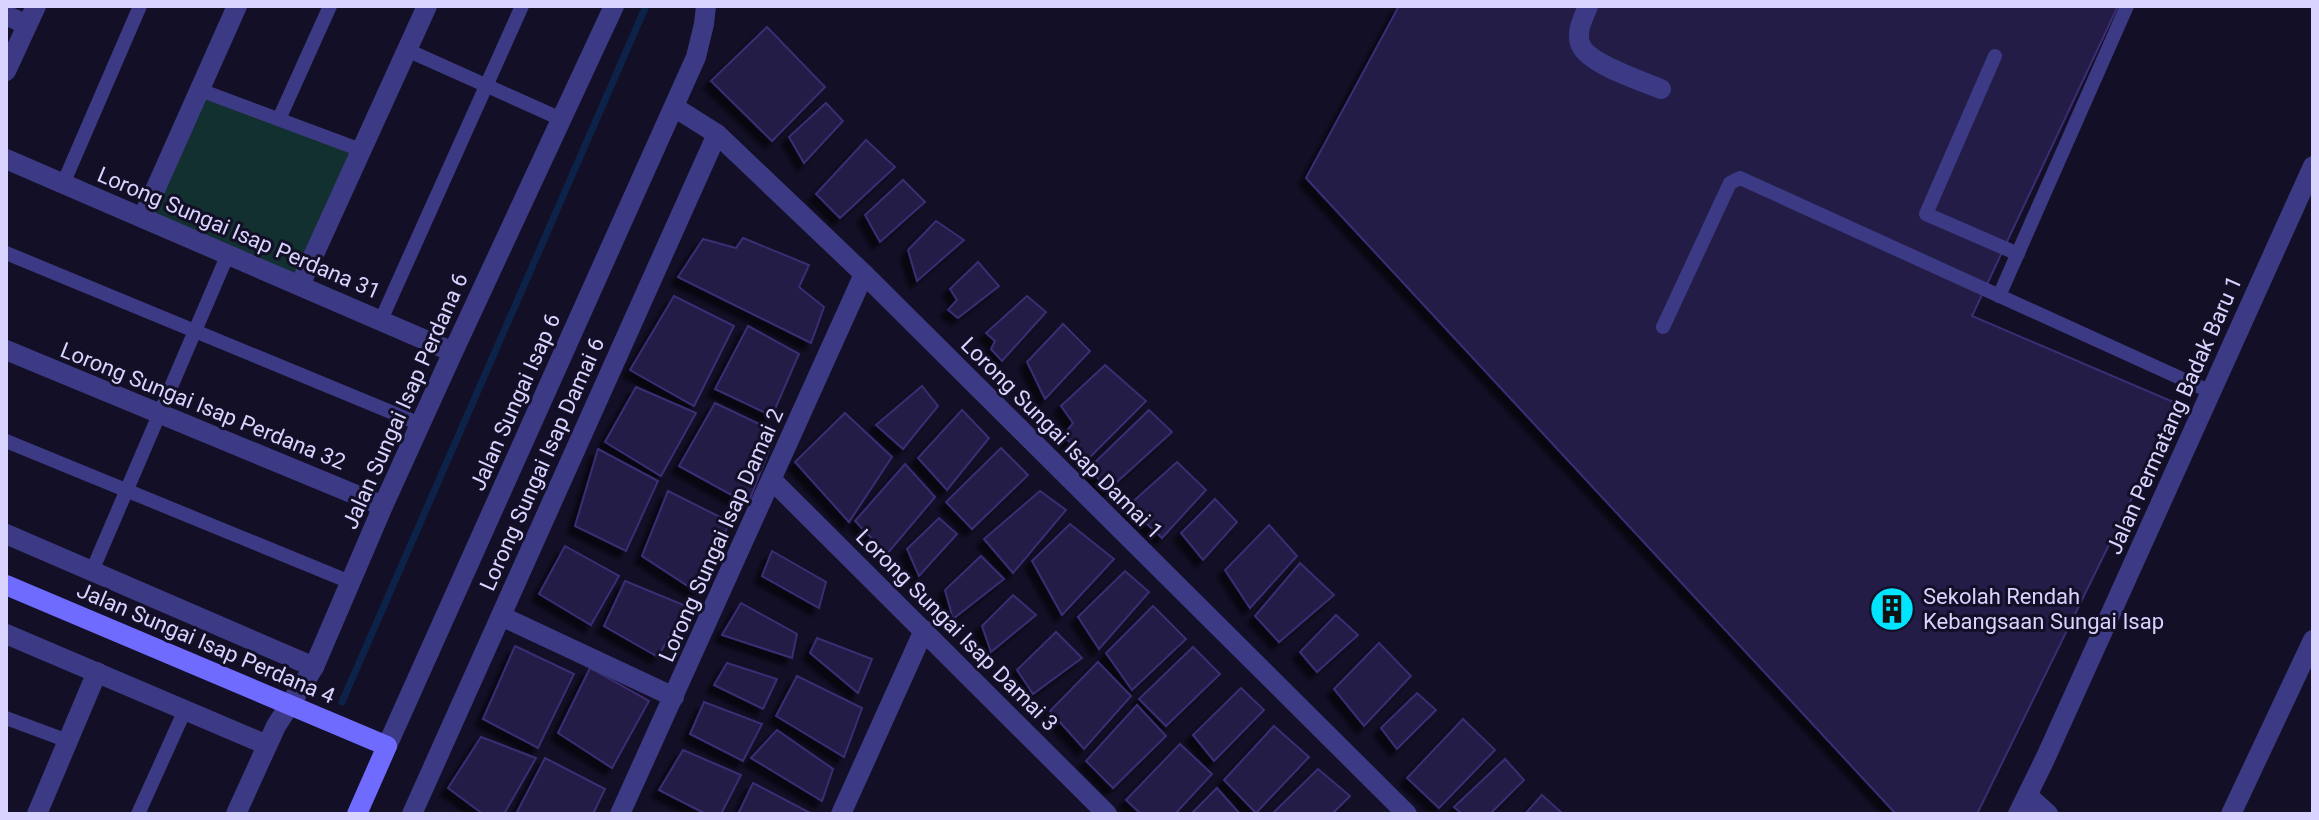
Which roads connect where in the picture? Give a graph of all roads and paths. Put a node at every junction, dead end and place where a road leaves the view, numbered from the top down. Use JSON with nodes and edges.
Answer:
{"nodes":[{"id":1,"x":140,"y":6,"type":"edge"},
{"id":2,"x":237,"y":6,"type":"edge"},
{"id":3,"x":330,"y":6,"type":"edge"},
{"id":4,"x":427,"y":6,"type":"edge"},
{"id":5,"x":522,"y":6,"type":"edge"},
{"id":6,"x":614,"y":6,"type":"edge"},
{"id":7,"x":706,"y":6,"type":"edge"},
{"id":8,"x":1588,"y":6,"type":"edge"},
{"id":9,"x":2127,"y":6,"type":"edge"},
{"id":10,"x":6,"y":15,"type":"edge"},
{"id":11,"x":31,"y":15,"type":"edge"},
{"id":12,"x":407,"y":50,"type":"junction"},
{"id":13,"x":1995,"y":56,"type":"dead end"},
{"id":14,"x":6,"y":71,"type":"edge"},
{"id":15,"x":486,"y":86,"type":"junction"},
{"id":16,"x":1661,"y":89,"type":"dead end"},
{"id":17,"x":200,"y":90,"type":"junction"},
{"id":18,"x":674,"y":107,"type":"junction"},
{"id":19,"x":279,"y":119,"type":"junction"},
{"id":20,"x":561,"y":119,"type":"junction"},
{"id":21,"x":717,"y":134,"type":"junction"},
{"id":22,"x":361,"y":150,"type":"junction"},
{"id":23,"x":6,"y":159,"type":"edge"},
{"id":24,"x":2313,"y":166,"type":"edge"},
{"id":25,"x":63,"y":184,"type":"junction"},
{"id":26,"x":143,"y":217,"type":"junction"},
{"id":27,"x":6,"y":253,"type":"edge"},
{"id":28,"x":228,"y":254,"type":"junction"},
{"id":29,"x":2018,"y":254,"type":"junction"},
{"id":30,"x":864,"y":274,"type":"junction"},
{"id":31,"x":300,"y":285,"type":"junction"},
{"id":32,"x":1999,"y":296,"type":"junction"},
{"id":33,"x":381,"y":320,"type":"junction"},
{"id":34,"x":1663,"y":327,"type":"dead end"},
{"id":35,"x":195,"y":332,"type":"junction"},
{"id":36,"x":6,"y":350,"type":"edge"},
{"id":37,"x":453,"y":352,"type":"junction"},
{"id":38,"x":2211,"y":392,"type":"junction"},
{"id":39,"x":159,"y":414,"type":"junction"},
{"id":40,"x":420,"y":424,"type":"junction"},
{"id":41,"x":6,"y":441,"type":"edge"},
{"id":42,"x":772,"y":480,"type":"junction"},
{"id":43,"x":127,"y":490,"type":"junction"},
{"id":44,"x":383,"y":506,"type":"junction"},
{"id":45,"x":6,"y":534,"type":"edge"},
{"id":46,"x":92,"y":571,"type":"junction"},
{"id":47,"x":350,"y":582,"type":"junction"},
{"id":48,"x":6,"y":585,"type":"edge"},
{"id":49,"x":501,"y":616,"type":"junction"},
{"id":50,"x":924,"y":630,"type":"junction"},
{"id":51,"x":6,"y":634,"type":"edge"},
{"id":52,"x":2313,"y":640,"type":"edge"},
{"id":53,"x":314,"y":667,"type":"junction"},
{"id":54,"x":97,"y":672,"type":"junction"},
{"id":55,"x":674,"y":697,"type":"junction"},
{"id":56,"x":291,"y":705,"type":"junction"},
{"id":57,"x":185,"y":710,"type":"junction"},
{"id":58,"x":6,"y":718,"type":"edge"},
{"id":59,"x":68,"y":741,"type":"junction"},
{"id":60,"x":267,"y":745,"type":"junction"},
{"id":61,"x":387,"y":746,"type":"junction"},
{"id":62,"x":2023,"y":805,"type":"edge"},
{"id":63,"x":1385,"y":806,"type":"edge"},
{"id":64,"x":37,"y":814,"type":"edge"},
{"id":65,"x":138,"y":814,"type":"edge"},
{"id":66,"x":236,"y":814,"type":"edge"},
{"id":67,"x":357,"y":814,"type":"edge"},
{"id":68,"x":412,"y":814,"type":"edge"},
{"id":69,"x":620,"y":814,"type":"edge"},
{"id":70,"x":841,"y":814,"type":"edge"},
{"id":71,"x":1107,"y":814,"type":"edge"},
{"id":72,"x":1407,"y":814,"type":"edge"},
{"id":73,"x":2048,"y":814,"type":"edge"},
{"id":74,"x":2231,"y":814,"type":"edge"}],
"edges":[{"from":1,"to":25,"type":"lane"},
{"from":2,"to":17,"type":"street"},
{"from":3,"to":19,"type":"lane"},
{"from":4,"to":12,"type":"street"},
{"from":5,"to":15,"type":"lane"},
{"from":6,"to":20,"type":"street","name":"Jalan Sungai Isap Perdana 6"},
{"from":7,"to":18,"type":"street","name":"Jalan Sungai Isap 6"},
{"from":8,"to":16,"type":"street"},
{"from":9,"to":29,"type":"lane"},
{"from":10,"to":11,"type":"street"},
{"from":11,"to":14,"type":"street"},
{"from":12,"to":15,"type":"lane"},
{"from":12,"to":22,"type":"street"},
{"from":13,"to":29,"type":"lane"},
{"from":15,"to":20,"type":"lane"},
{"from":15,"to":33,"type":"lane"},
{"from":17,"to":19,"type":"lane"},
{"from":17,"to":26,"type":"street"},
{"from":18,"to":21,"type":"street","name":"Lorong Sungai Isap Damai 1"},
{"from":18,"to":61,"type":"street","name":"Jalan Sungai Isap 6"},
{"from":19,"to":22,"type":"lane"},
{"from":20,"to":37,"type":"street","name":"Jalan Sungai Isap Perdana 6"},
{"from":21,"to":30,"type":"street","name":"Lorong Sungai Isap Damai 1"},
{"from":21,"to":49,"type":"street","name":"Lorong Sungai Isap Damai 6"},
{"from":22,"to":31,"type":"street"},
{"from":23,"to":25,"type":"street","name":"Lorong Sungai Isap Perdana 31"},
{"from":24,"to":38,"type":"street","name":"Jalan Permatang Badak Baru 1"},
{"from":25,"to":26,"type":"street","name":"Lorong Sungai Isap Perdana 31"},
{"from":26,"to":28,"type":"street","name":"Lorong Sungai Isap Perdana 31"},
{"from":27,"to":35,"type":"lane"},
{"from":28,"to":31,"type":"street","name":"Lorong Sungai Isap Perdana 31"},
{"from":28,"to":35,"type":"lane"},
{"from":29,"to":32,"type":"lane"},
{"from":30,"to":42,"type":"street","name":"Lorong Sungai Isap Damai 2"},
{"from":30,"to":63,"type":"street","name":"Lorong Sungai Isap Damai 1"},
{"from":31,"to":33,"type":"street","name":"Lorong Sungai Isap Perdana 31"},
{"from":32,"to":34,"type":"lane"},
{"from":32,"to":38,"type":"lane"},
{"from":33,"to":37,"type":"street","name":"Lorong Sungai Isap Perdana 31"},
{"from":35,"to":39,"type":"lane"},
{"from":35,"to":40,"type":"lane"},
{"from":36,"to":39,"type":"street","name":"Lorong Sungai Isap Perdana 32"},
{"from":37,"to":40,"type":"street","name":"Jalan Sungai Isap Perdana 6"},
{"from":38,"to":62,"type":"street","name":"Jalan Permatang Badak Baru 1"},
{"from":39,"to":43,"type":"lane"},
{"from":39,"to":44,"type":"street","name":"Lorong Sungai Isap Perdana 32"},
{"from":40,"to":44,"type":"street","name":"Jalan Sungai Isap Perdana 6"},
{"from":41,"to":43,"type":"lane"},
{"from":42,"to":50,"type":"street","name":"Lorong Sungai Isap Damai 3"},
{"from":42,"to":55,"type":"street","name":"Lorong Sungai Isap Damai 2"},
{"from":43,"to":46,"type":"lane"},
{"from":43,"to":47,"type":"lane"},
{"from":44,"to":47,"type":"street","name":"Jalan Sungai Isap Perdana 6"},
{"from":45,"to":46,"type":"street"},
{"from":46,"to":53,"type":"street"},
{"from":47,"to":53,"type":"street","name":"Jalan Sungai Isap Perdana 6"},
{"from":48,"to":56,"type":"street","name":"Jalan Sungai Isap Perdana 4"},
{"from":49,"to":55,"type":"street"},
{"from":49,"to":68,"type":"street","name":"Lorong Sungai Isap Damai 6"},
{"from":50,"to":70,"type":"street"},
{"from":50,"to":71,"type":"street","name":"Lorong Sungai Isap Damai 3"},
{"from":51,"to":54,"type":"street"},
{"from":52,"to":74,"type":"street"},
{"from":53,"to":56,"type":"street","name":"Jalan Sungai Isap Perdana 6"},
{"from":54,"to":57,"type":"street"},
{"from":54,"to":59,"type":"street"},
{"from":55,"to":69,"type":"street","name":"Lorong Sungai Isap Damai 2"},
{"from":56,"to":60,"type":"street","name":"Jalan Sungai Isap Perdana 6"},
{"from":56,"to":61,"type":"street","name":"Jalan Sungai Isap Perdana 4"},
{"from":57,"to":60,"type":"street"},
{"from":57,"to":65,"type":"lane"},
{"from":58,"to":59,"type":"lane"},
{"from":59,"to":64,"type":"street"},
{"from":60,"to":66,"type":"street","name":"Jalan Sungai Isap Perdana 6"},
{"from":61,"to":67,"type":"street","name":"Jalan Sungai Isap 6"},
{"from":62,"to":73,"type":"street"},
{"from":63,"to":72,"type":"street","name":"Lorong Sungai Isap Damai 1"}]}
